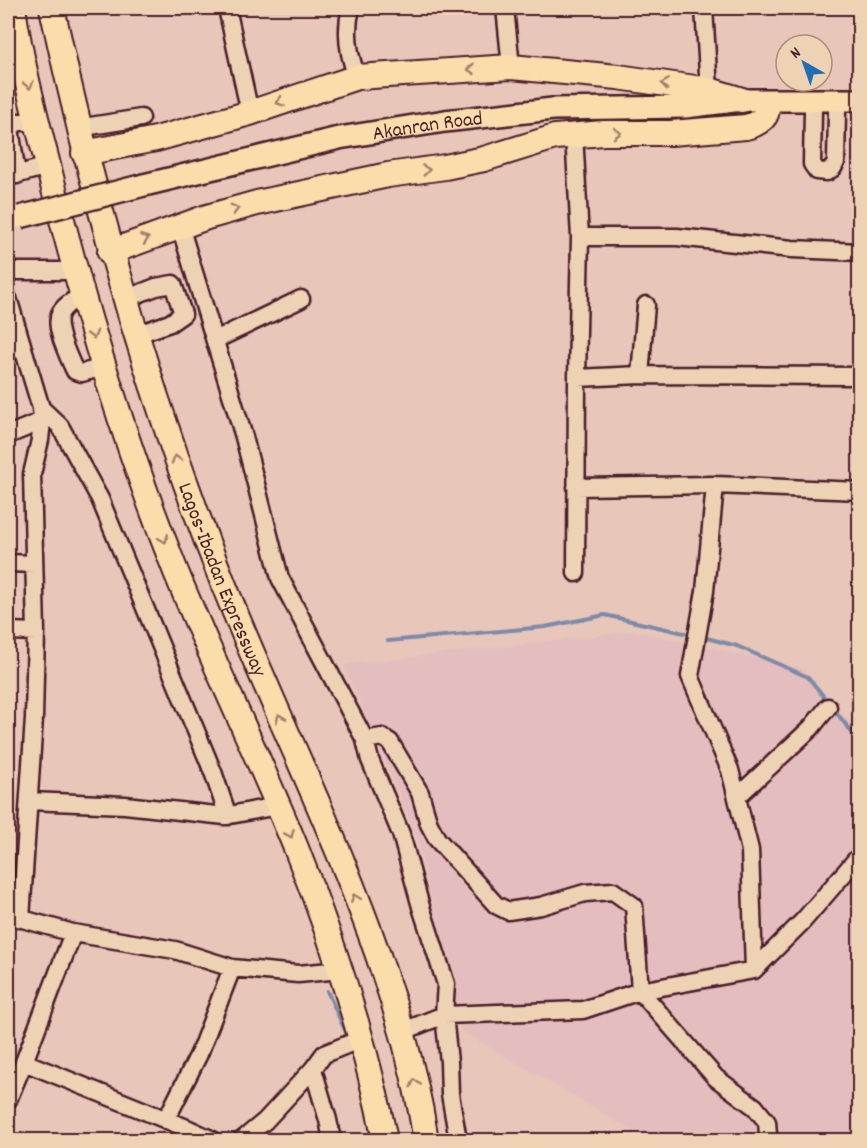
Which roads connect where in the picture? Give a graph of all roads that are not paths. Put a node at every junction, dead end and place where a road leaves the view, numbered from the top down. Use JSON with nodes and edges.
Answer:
{"nodes":[{"id":1,"x":12,"y":8,"type":"edge"},
{"id":2,"x":52,"y":8,"type":"edge"},
{"id":3,"x":227,"y":8,"type":"edge"},
{"id":4,"x":351,"y":8,"type":"edge"},
{"id":5,"x":505,"y":8,"type":"edge"},
{"id":6,"x":704,"y":8,"type":"edge"},
{"id":7,"x":511,"y":67,"type":"junction"},
{"id":8,"x":357,"y":77,"type":"junction"},
{"id":9,"x":712,"y":97,"type":"junction"},
{"id":10,"x":742,"y":100,"type":"joint"},
{"id":11,"x":860,"y":100,"type":"edge"},
{"id":12,"x":767,"y":110,"type":"junction"},
{"id":13,"x":813,"y":110,"type":"junction"},
{"id":14,"x":837,"y":111,"type":"junction"},
{"id":15,"x":860,"y":111,"type":"edge"},
{"id":16,"x":250,"y":112,"type":"junction"},
{"id":17,"x":141,"y":118,"type":"dead end"},
{"id":18,"x":38,"y":122,"type":"junction"},
{"id":19,"x":78,"y":128,"type":"junction"},
{"id":20,"x":813,"y":134,"type":"junction"},
{"id":21,"x":574,"y":135,"type":"junction"},
{"id":22,"x":836,"y":135,"type":"junction"},
{"id":23,"x":84,"y":153,"type":"junction"},
{"id":24,"x":48,"y":166,"type":"junction"},
{"id":25,"x":12,"y":176,"type":"edge"},
{"id":26,"x":14,"y":219,"type":"edge"},
{"id":27,"x":180,"y":226,"type":"junction"},
{"id":28,"x":580,"y":237,"type":"junction"},
{"id":29,"x":110,"y":252,"type":"junction"},
{"id":30,"x":860,"y":252,"type":"edge"},
{"id":31,"x":8,"y":271,"type":"edge"},
{"id":32,"x":75,"y":271,"type":"junction"},
{"id":33,"x":82,"y":295,"type":"junction"},
{"id":34,"x":8,"y":298,"type":"edge"},
{"id":35,"x":125,"y":299,"type":"junction"},
{"id":36,"x":301,"y":299,"type":"dead end"},
{"id":37,"x":646,"y":306,"type":"dead end"},
{"id":38,"x":135,"y":335,"type":"junction"},
{"id":39,"x":215,"y":340,"type":"junction"},
{"id":40,"x":15,"y":349,"type":"edge"},
{"id":41,"x":103,"y":367,"type":"junction"},
{"id":42,"x":640,"y":375,"type":"junction"},
{"id":43,"x":860,"y":376,"type":"edge"},
{"id":44,"x":577,"y":378,"type":"junction"},
{"id":45,"x":42,"y":414,"type":"junction"},
{"id":46,"x":8,"y":435,"type":"edge"},
{"id":47,"x":715,"y":485,"type":"junction"},
{"id":48,"x":576,"y":487,"type":"junction"},
{"id":49,"x":860,"y":491,"type":"edge"},
{"id":50,"x":8,"y":564,"type":"edge"},
{"id":51,"x":34,"y":564,"type":"junction"},
{"id":52,"x":576,"y":573,"type":"dead end"},
{"id":53,"x":8,"y":631,"type":"edge"},
{"id":54,"x":36,"y":633,"type":"junction"},
{"id":55,"x":828,"y":707,"type":"dead end"},
{"id":56,"x":364,"y":740,"type":"junction"},
{"id":57,"x":737,"y":797,"type":"junction"},
{"id":58,"x":30,"y":801,"type":"junction"},
{"id":59,"x":277,"y":806,"type":"junction"},
{"id":60,"x":228,"y":816,"type":"junction"},
{"id":61,"x":860,"y":855,"type":"edge"},
{"id":62,"x":14,"y":917,"type":"edge"},
{"id":63,"x":74,"y":933,"type":"junction"},
{"id":64,"x":232,"y":968,"type":"junction"},
{"id":65,"x":754,"y":969,"type":"junction"},
{"id":66,"x":340,"y":970,"type":"junction"},
{"id":67,"x":640,"y":991,"type":"junction"},
{"id":68,"x":444,"y":1015,"type":"junction"},
{"id":69,"x":401,"y":1032,"type":"junction"},
{"id":70,"x":361,"y":1039,"type":"junction"},
{"id":71,"x":24,"y":1062,"type":"junction"},
{"id":72,"x":314,"y":1069,"type":"junction"},
{"id":73,"x":8,"y":1100,"type":"edge"},
{"id":74,"x":166,"y":1120,"type":"junction"},
{"id":75,"x":213,"y":1140,"type":"edge"},
{"id":76,"x":242,"y":1140,"type":"edge"},
{"id":77,"x":332,"y":1140,"type":"edge"},
{"id":78,"x":385,"y":1140,"type":"edge"},
{"id":79,"x":426,"y":1140,"type":"edge"},
{"id":80,"x":458,"y":1140,"type":"edge"},
{"id":81,"x":766,"y":1140,"type":"edge"}],
"edges":[{"from":1,"to":18,"type":"highway","name":"Lagos-Ibadan Expressway","one_way":true},
{"from":2,"to":19,"type":"highway","name":"Lagos-Ibadan Expressway"},
{"from":3,"to":16,"type":"street"},
{"from":4,"to":8,"type":"street"},
{"from":5,"to":7,"type":"street"},
{"from":6,"to":9,"type":"street"},
{"from":7,"to":8,"type":"highway","one_way":true},
{"from":9,"to":7,"type":"highway","one_way":true},
{"from":8,"to":16,"type":"highway","one_way":true},
{"from":9,"to":10,"type":"highway"},
{"from":9,"to":12,"type":"main road","name":"Akanran Road"},
{"from":9,"to":26,"type":"main road","name":"Akanran Road","bridge":true},
{"from":10,"to":11,"type":"main road"},
{"from":12,"to":13,"type":"main road","name":"Akanran Road"},
{"from":21,"to":12,"type":"highway","one_way":true},
{"from":13,"to":14,"type":"main road","name":"Akanran Road"},
{"from":13,"to":20,"type":"street"},
{"from":14,"to":15,"type":"main road","name":"Akanran Road"},
{"from":14,"to":22,"type":"street"},
{"from":16,"to":23,"type":"highway"},
{"from":17,"to":19,"type":"street"},
{"from":18,"to":24,"type":"highway","name":"Lagos-Ibadan Expressway"},
{"from":18,"to":25,"type":"street"},
{"from":19,"to":23,"type":"highway","name":"Lagos-Ibadan Expressway"},
{"from":20,"to":22,"type":"street"},
{"from":20,"to":22,"type":"street"},
{"from":27,"to":21,"type":"highway","one_way":true},
{"from":21,"to":28,"type":"street"},
{"from":23,"to":29,"type":"highway","name":"Lagos-Ibadan Expressway"},
{"from":24,"to":25,"type":"street"},
{"from":24,"to":32,"type":"highway","name":"Lagos-Ibadan Expressway"},
{"from":29,"to":27,"type":"highway","one_way":true},
{"from":27,"to":39,"type":"street"},
{"from":28,"to":30,"type":"street"},
{"from":28,"to":44,"type":"street"},
{"from":29,"to":35,"type":"highway","name":"Lagos-Ibadan Expressway"},
{"from":31,"to":32,"type":"street"},
{"from":32,"to":33,"type":"highway","name":"Lagos-Ibadan Expressway"},
{"from":33,"to":41,"type":"highway","name":"Lagos-Ibadan Expressway","one_way":true},
{"from":33,"to":41,"type":"street"},
{"from":34,"to":40,"type":"street"},
{"from":35,"to":38,"type":"highway","name":"Lagos-Ibadan Expressway"},
{"from":35,"to":38,"type":"street"},
{"from":36,"to":39,"type":"street"},
{"from":37,"to":42,"type":"street"},
{"from":69,"to":38,"type":"highway","name":"Lagos-Ibadan Expressway","one_way":true},
{"from":39,"to":56,"type":"street"},
{"from":40,"to":45,"type":"street"},
{"from":41,"to":59,"type":"highway","name":"Lagos-Ibadan Expressway","one_way":true},
{"from":42,"to":43,"type":"street"},
{"from":42,"to":44,"type":"street"},
{"from":44,"to":48,"type":"street"},
{"from":45,"to":46,"type":"street"},
{"from":45,"to":51,"type":"street"},
{"from":45,"to":60,"type":"street"},
{"from":47,"to":48,"type":"street"},
{"from":47,"to":49,"type":"street"},
{"from":47,"to":57,"type":"street"},
{"from":48,"to":52,"type":"street"},
{"from":50,"to":51,"type":"street"},
{"from":51,"to":54,"type":"street"},
{"from":53,"to":54,"type":"street"},
{"from":54,"to":58,"type":"street"},
{"from":55,"to":57,"type":"street"},
{"from":56,"to":67,"type":"street"},
{"from":56,"to":68,"type":"street"},
{"from":57,"to":65,"type":"street"},
{"from":58,"to":60,"type":"street"},
{"from":58,"to":62,"type":"street"},
{"from":59,"to":60,"type":"street"},
{"from":59,"to":66,"type":"highway","name":"Lagos-Ibadan Expressway","one_way":true},
{"from":61,"to":65,"type":"street"},
{"from":62,"to":63,"type":"street"},
{"from":63,"to":64,"type":"street"},
{"from":63,"to":71,"type":"street"},
{"from":64,"to":66,"type":"street"},
{"from":64,"to":74,"type":"street"},
{"from":65,"to":67,"type":"street"},
{"from":66,"to":70,"type":"highway","name":"Lagos-Ibadan Expressway"},
{"from":67,"to":68,"type":"street"},
{"from":67,"to":81,"type":"street"},
{"from":68,"to":69,"type":"street"},
{"from":68,"to":80,"type":"street"},
{"from":79,"to":69,"type":"highway","name":"Lagos-Ibadan Expressway","one_way":true},
{"from":70,"to":72,"type":"street"},
{"from":70,"to":78,"type":"highway","name":"Lagos-Ibadan Expressway"},
{"from":71,"to":73,"type":"street"},
{"from":71,"to":74,"type":"street"},
{"from":72,"to":76,"type":"street"},
{"from":72,"to":77,"type":"street"},
{"from":74,"to":75,"type":"street"}]}
